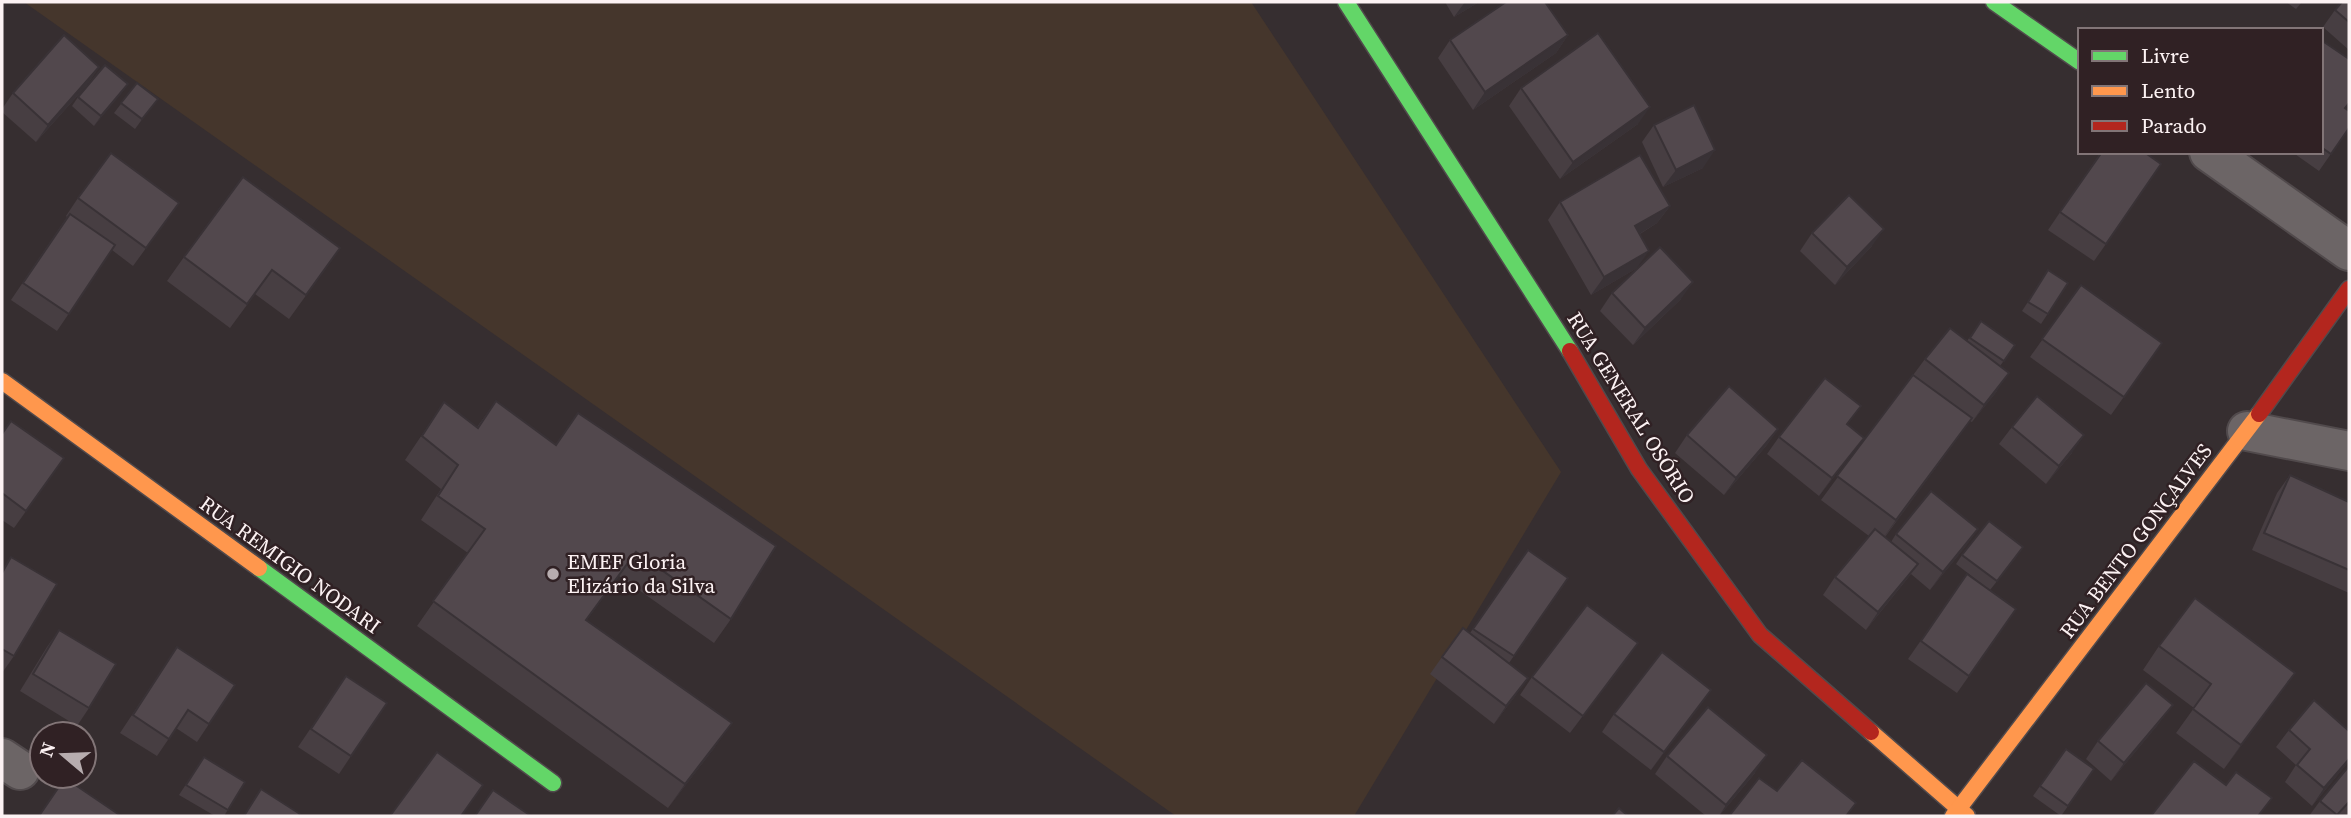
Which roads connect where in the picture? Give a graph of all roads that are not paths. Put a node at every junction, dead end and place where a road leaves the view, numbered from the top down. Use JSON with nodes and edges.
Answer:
{"nodes":[{"id":1,"x":1346,"y":2,"type":"edge"},
{"id":2,"x":1994,"y":2,"type":"edge"},
{"id":3,"x":2078,"y":61,"type":"edge"},
{"id":4,"x":2212,"y":154,"type":"edge"},
{"id":5,"x":2349,"y":251,"type":"edge"},
{"id":6,"x":2349,"y":289,"type":"edge"},
{"id":7,"x":2,"y":381,"type":"edge"},
{"id":8,"x":2247,"y":431,"type":"junction"},
{"id":9,"x":2349,"y":451,"type":"edge"},
{"id":10,"x":553,"y":783,"type":"dead end"},
{"id":11,"x":1960,"y":814,"type":"edge"}],
"edges":[{"from":1,"to":11,"type":"street","name":"RUA GENERAL OSÓRIO"},
{"from":2,"to":3,"type":"street"},
{"from":4,"to":5,"type":"street"},
{"from":6,"to":8,"type":"street","name":"RUA BENTO GONÇALVES"},
{"from":7,"to":10,"type":"street","name":"RUA REMIGIO NODARI"},
{"from":8,"to":9,"type":"street"},
{"from":8,"to":11,"type":"street","name":"RUA BENTO GONÇALVES"}]}
